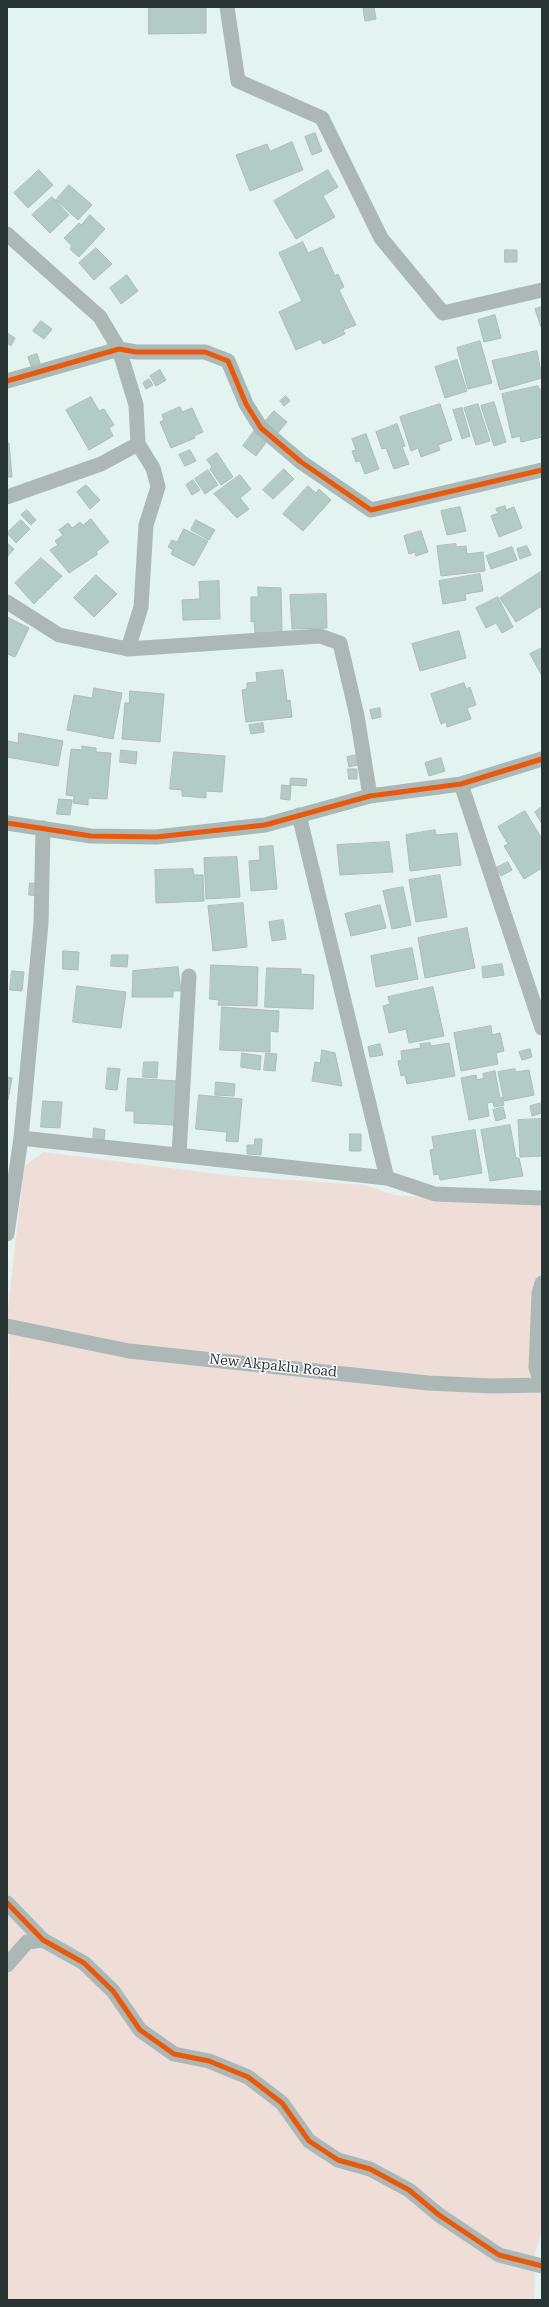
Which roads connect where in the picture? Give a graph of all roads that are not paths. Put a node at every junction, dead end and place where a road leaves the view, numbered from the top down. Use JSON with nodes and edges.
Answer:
{"nodes":[{"id":1,"x":227,"y":7,"type":"edge"},
{"id":2,"x":7,"y":234,"type":"edge"},
{"id":3,"x":542,"y":290,"type":"edge"},
{"id":4,"x":119,"y":349,"type":"junction"},
{"id":5,"x":7,"y":381,"type":"edge"},
{"id":6,"x":138,"y":444,"type":"junction"},
{"id":7,"x":542,"y":470,"type":"edge"},
{"id":8,"x":7,"y":497,"type":"edge"},
{"id":9,"x":7,"y":602,"type":"edge"},
{"id":10,"x":128,"y":649,"type":"junction"},
{"id":11,"x":542,"y":758,"type":"edge"},
{"id":12,"x":461,"y":784,"type":"junction"},
{"id":13,"x":370,"y":796,"type":"junction"},
{"id":14,"x":299,"y":815,"type":"junction"},
{"id":15,"x":7,"y":823,"type":"edge"},
{"id":16,"x":43,"y":828,"type":"junction"},
{"id":17,"x":189,"y":976,"type":"dead end"},
{"id":18,"x":542,"y":1028,"type":"edge"},
{"id":19,"x":21,"y":1138,"type":"junction"},
{"id":20,"x":179,"y":1155,"type":"junction"},
{"id":21,"x":387,"y":1178,"type":"junction"},
{"id":22,"x":542,"y":1198,"type":"edge"},
{"id":23,"x":7,"y":1234,"type":"edge"},
{"id":24,"x":542,"y":1282,"type":"edge"},
{"id":25,"x":7,"y":1326,"type":"edge"},
{"id":26,"x":542,"y":1385,"type":"edge"},
{"id":27,"x":7,"y":1903,"type":"edge"},
{"id":28,"x":43,"y":1940,"type":"junction"},
{"id":29,"x":7,"y":1965,"type":"edge"},
{"id":30,"x":542,"y":2266,"type":"edge"}],
"edges":[{"from":1,"to":3,"type":"street"},
{"from":2,"to":4,"type":"street"},
{"from":4,"to":5,"type":"street"},
{"from":4,"to":6,"type":"street"},
{"from":4,"to":7,"type":"street"},
{"from":6,"to":8,"type":"street"},
{"from":6,"to":10,"type":"street"},
{"from":9,"to":10,"type":"street"},
{"from":10,"to":13,"type":"street"},
{"from":11,"to":12,"type":"street"},
{"from":12,"to":13,"type":"street"},
{"from":12,"to":18,"type":"street"},
{"from":13,"to":14,"type":"street"},
{"from":14,"to":16,"type":"street"},
{"from":14,"to":21,"type":"street"},
{"from":15,"to":16,"type":"street"},
{"from":16,"to":19,"type":"street"},
{"from":17,"to":20,"type":"street"},
{"from":19,"to":20,"type":"street"},
{"from":19,"to":23,"type":"street"},
{"from":20,"to":21,"type":"street"},
{"from":21,"to":22,"type":"street"},
{"from":24,"to":26,"type":"street"},
{"from":25,"to":26,"type":"street","name":"New Akpaklu Road"},
{"from":27,"to":28,"type":"street"},
{"from":28,"to":29,"type":"street"},
{"from":28,"to":30,"type":"street"}]}
